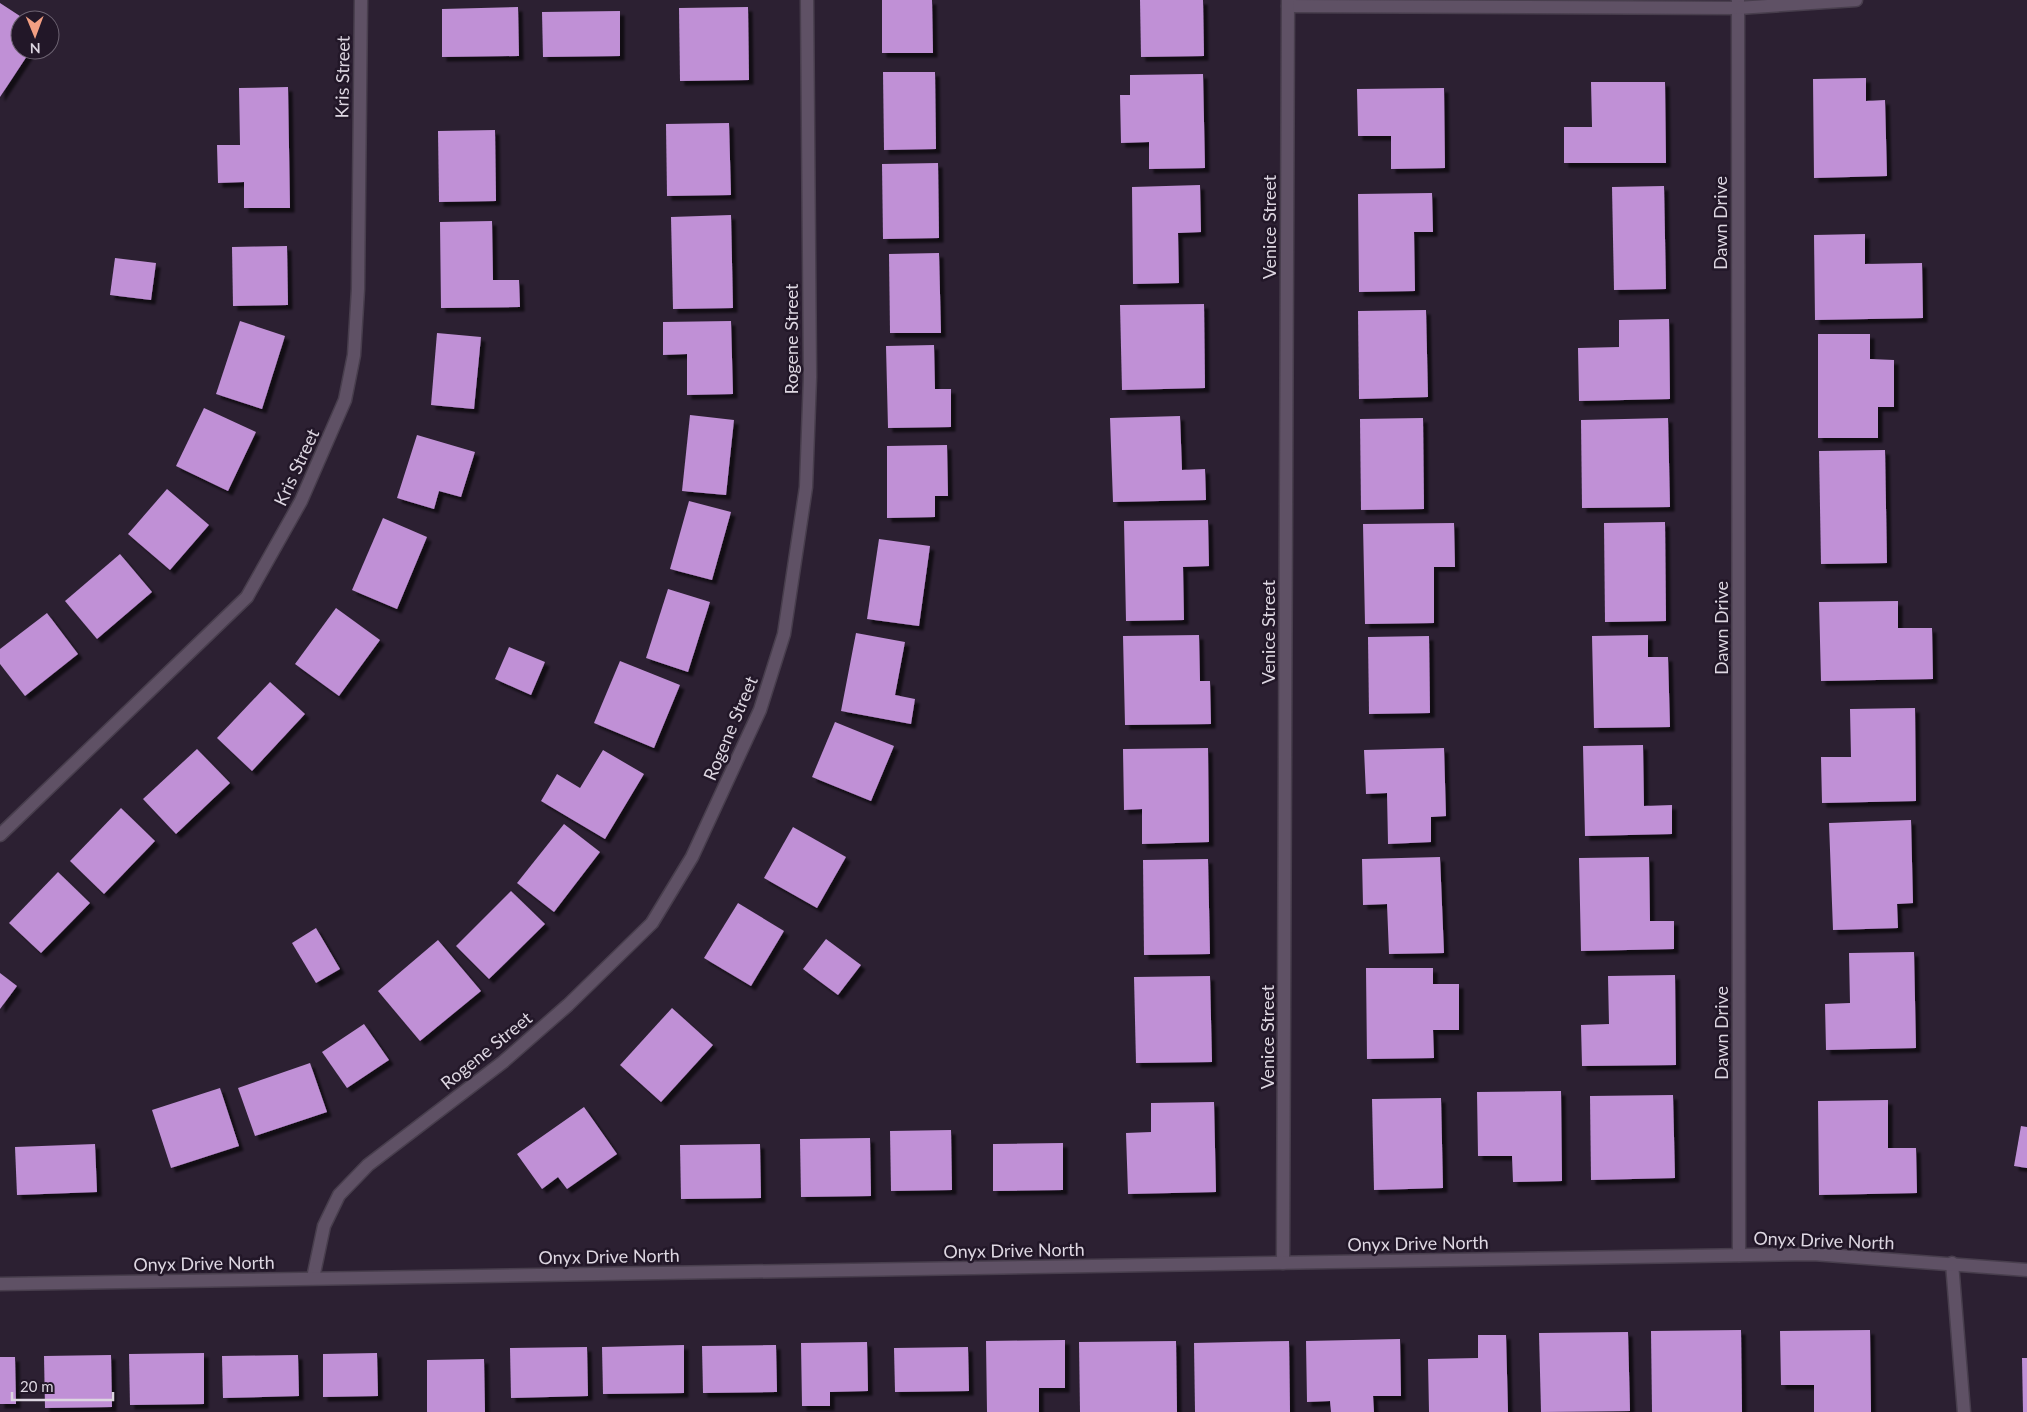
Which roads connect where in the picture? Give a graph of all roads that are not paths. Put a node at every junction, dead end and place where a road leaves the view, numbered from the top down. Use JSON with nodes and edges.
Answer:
{"nodes":[{"id":1,"x":361,"y":0,"type":"edge"},
{"id":2,"x":807,"y":0,"type":"edge"},
{"id":3,"x":1856,"y":0,"type":"edge"},
{"id":4,"x":1288,"y":3,"type":"edge"},
{"id":5,"x":1738,"y":4,"type":"edge"},
{"id":6,"x":0,"y":835,"type":"edge"},
{"id":7,"x":1739,"y":1255,"type":"junction"},
{"id":8,"x":1283,"y":1263,"type":"junction"},
{"id":9,"x":1952,"y":1263,"type":"junction"},
{"id":10,"x":2027,"y":1270,"type":"edge"},
{"id":11,"x":313,"y":1278,"type":"junction"},
{"id":12,"x":0,"y":1284,"type":"edge"},
{"id":13,"x":1964,"y":1412,"type":"edge"}],
"edges":[{"from":1,"to":6,"type":"street","name":"Kris Street"},
{"from":2,"to":11,"type":"street","name":"Rogene Street"},
{"from":3,"to":5,"type":"street"},
{"from":4,"to":5,"type":"street"},
{"from":4,"to":8,"type":"street","name":"Venice Street"},
{"from":5,"to":7,"type":"street","name":"Dawn Drive"},
{"from":7,"to":8,"type":"street","name":"Onyx Drive North"},
{"from":7,"to":9,"type":"street","name":"Onyx Drive North"},
{"from":8,"to":11,"type":"street","name":"Onyx Drive North"},
{"from":9,"to":10,"type":"street","name":"Onyx Drive North"},
{"from":9,"to":13,"type":"street"},
{"from":11,"to":12,"type":"street","name":"Onyx Drive North"}]}
